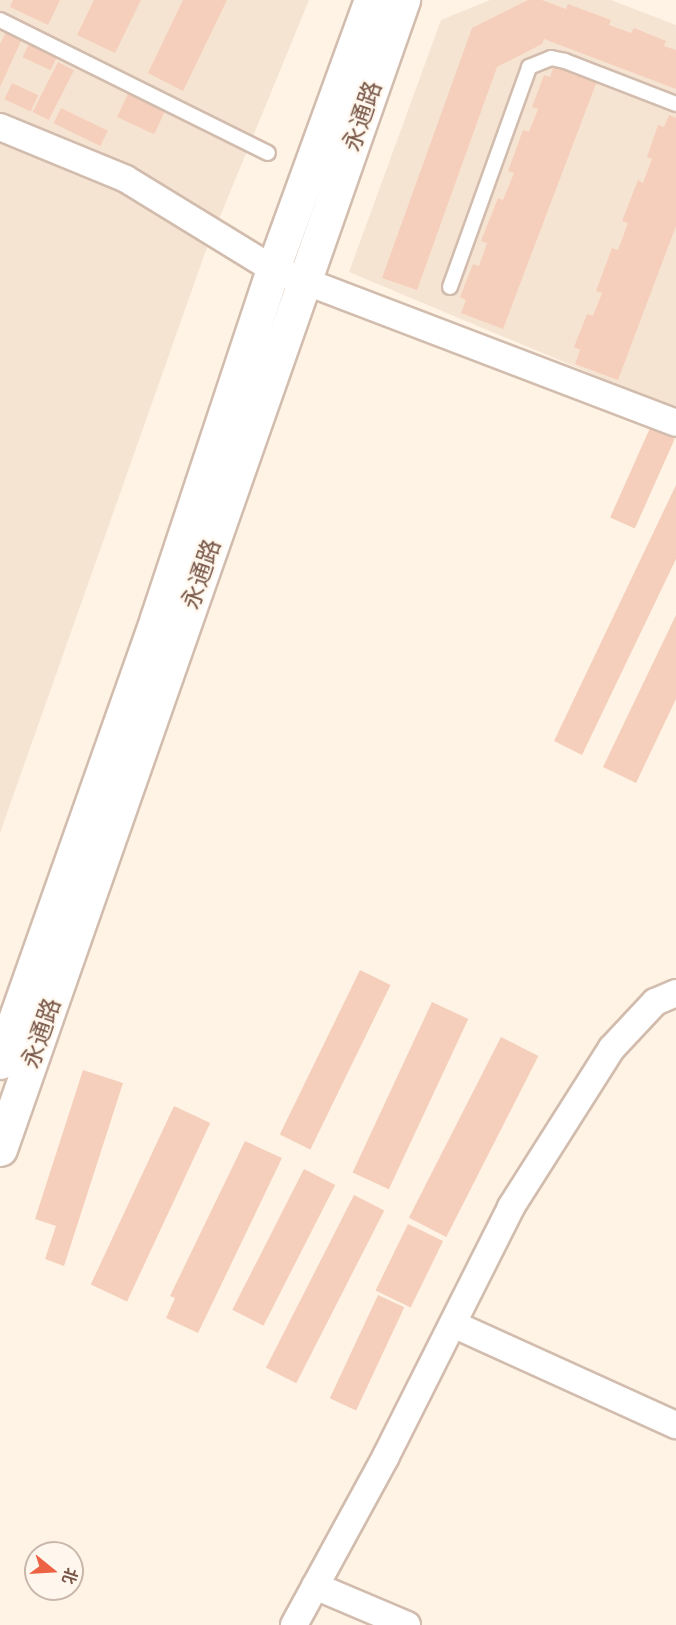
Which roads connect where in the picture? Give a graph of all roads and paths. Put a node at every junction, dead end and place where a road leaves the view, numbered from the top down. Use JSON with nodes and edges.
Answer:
{"nodes":[{"id":1,"x":371,"y":0,"type":"edge"},
{"id":2,"x":403,"y":0,"type":"edge"},
{"id":3,"x":0,"y":20,"type":"edge"},
{"id":4,"x":676,"y":104,"type":"edge"},
{"id":5,"x":0,"y":127,"type":"edge"},
{"id":6,"x":268,"y":153,"type":"dead end"},
{"id":7,"x":273,"y":269,"type":"junction"},
{"id":8,"x":304,"y":281,"type":"junction"},
{"id":9,"x":450,"y":287,"type":"dead end"},
{"id":10,"x":676,"y":423,"type":"edge"},
{"id":11,"x":669,"y":1003,"type":"edge"},
{"id":12,"x":0,"y":1062,"type":"edge"},
{"id":13,"x":0,"y":1149,"type":"edge"},
{"id":14,"x":453,"y":1324,"type":"junction"},
{"id":15,"x":676,"y":1425,"type":"edge"},
{"id":16,"x":315,"y":1586,"type":"junction"},
{"id":17,"x":294,"y":1625,"type":"edge"},
{"id":18,"x":407,"y":1625,"type":"edge"}],
"edges":[{"from":1,"to":7,"type":"main road","name":"永通路"},
{"from":2,"to":8,"type":"main road","name":"永通路"},
{"from":3,"to":6,"type":"lane"},
{"from":4,"to":9,"type":"lane"},
{"from":5,"to":7,"type":"street"},
{"from":7,"to":8,"type":"street"},
{"from":7,"to":12,"type":"main road","name":"永通路"},
{"from":8,"to":10,"type":"street"},
{"from":8,"to":13,"type":"main road","name":"永通路"},
{"from":11,"to":14,"type":"street"},
{"from":14,"to":15,"type":"street"},
{"from":14,"to":16,"type":"street"},
{"from":16,"to":17,"type":"street"},
{"from":16,"to":18,"type":"street"}]}
